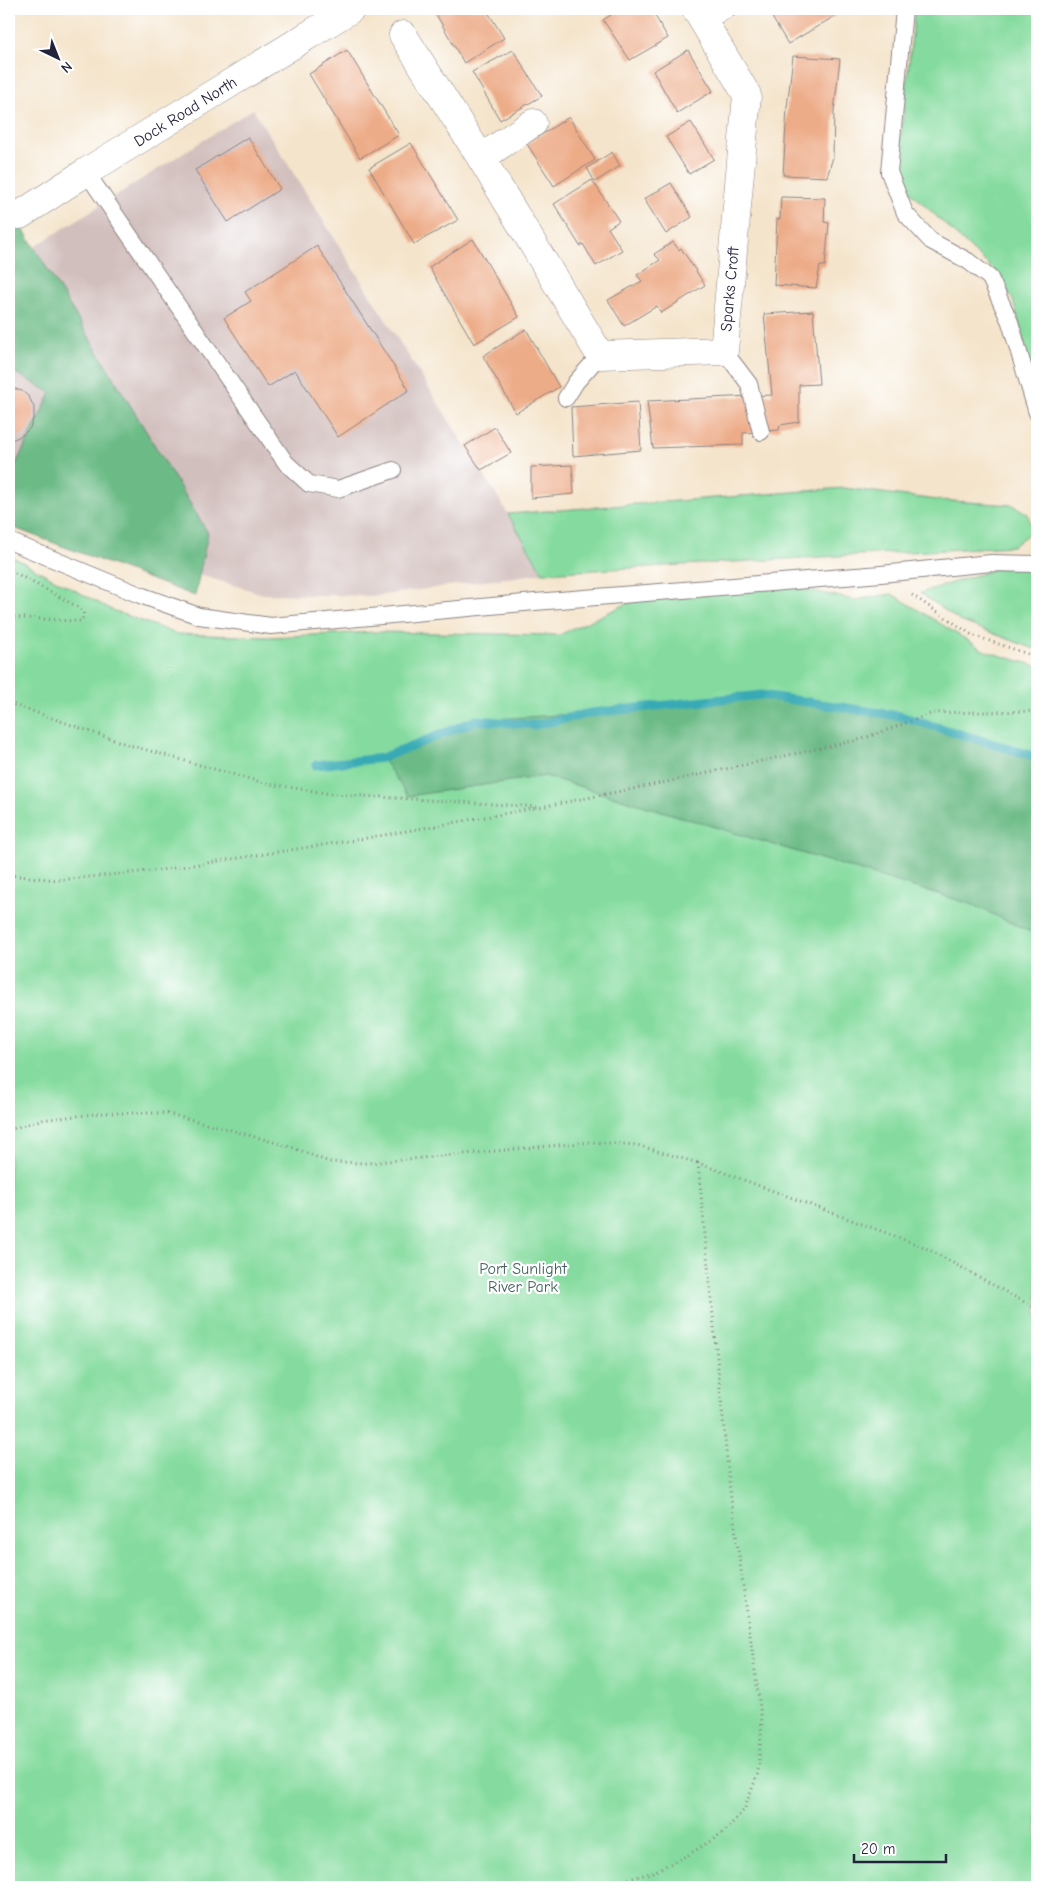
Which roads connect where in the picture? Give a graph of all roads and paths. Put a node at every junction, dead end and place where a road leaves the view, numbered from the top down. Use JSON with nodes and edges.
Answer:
{"nodes":[{"id":1,"x":351,"y":9,"type":"edge"},
{"id":2,"x":728,"y":9,"type":"edge"},
{"id":3,"x":904,"y":9,"type":"edge"},
{"id":4,"x":700,"y":16,"type":"edge"},
{"id":5,"x":403,"y":35,"type":"dead end"},
{"id":6,"x":533,"y":124,"type":"dead end"},
{"id":7,"x":481,"y":158,"type":"junction"},
{"id":8,"x":86,"y":172,"type":"junction"},
{"id":9,"x":14,"y":219,"type":"edge"},
{"id":10,"x":724,"y":351,"type":"junction"},
{"id":11,"x":600,"y":355,"type":"junction"},
{"id":12,"x":566,"y":398,"type":"dead end"},
{"id":13,"x":1037,"y":413,"type":"edge"},
{"id":14,"x":761,"y":432,"type":"dead end"},
{"id":15,"x":392,"y":470,"type":"dead end"},
{"id":16,"x":9,"y":541,"type":"edge"},
{"id":17,"x":1036,"y":562,"type":"edge"},
{"id":18,"x":9,"y":569,"type":"edge"},
{"id":19,"x":881,"y":574,"type":"junction"},
{"id":20,"x":9,"y":617,"type":"edge"},
{"id":21,"x":1037,"y":657,"type":"edge"},
{"id":22,"x":9,"y":703,"type":"edge"},
{"id":23,"x":1037,"y":711,"type":"edge"},
{"id":24,"x":541,"y":807,"type":"junction"},
{"id":25,"x":9,"y":875,"type":"edge"},
{"id":26,"x":9,"y":1130,"type":"edge"},
{"id":27,"x":698,"y":1164,"type":"junction"},
{"id":28,"x":1037,"y":1309,"type":"edge"},
{"id":29,"x":9,"y":1880,"type":"edge"},
{"id":30,"x":36,"y":1887,"type":"edge"},
{"id":31,"x":599,"y":1887,"type":"edge"}],
"edges":[{"from":1,"to":8,"type":"street","name":"Dock Road North"},
{"from":2,"to":4,"type":"lane"},
{"from":3,"to":13,"type":"lane"},
{"from":4,"to":10,"type":"street","name":"Sparks Croft"},
{"from":5,"to":7,"type":"street"},
{"from":6,"to":7,"type":"street"},
{"from":7,"to":11,"type":"street"},
{"from":8,"to":9,"type":"street","name":"Dock Road North"},
{"from":8,"to":15,"type":"lane"},
{"from":10,"to":11,"type":"street","name":"Sparks Croft"},
{"from":10,"to":14,"type":"lane"},
{"from":11,"to":12,"type":"lane"},
{"from":16,"to":19,"type":"lane"},
{"from":17,"to":19,"type":"lane"},
{"from":18,"to":20,"type":"path"},
{"from":19,"to":21,"type":"path"},
{"from":22,"to":24,"type":"path"},
{"from":23,"to":24,"type":"path"},
{"from":24,"to":25,"type":"path"},
{"from":26,"to":27,"type":"path"},
{"from":27,"to":28,"type":"path"},
{"from":27,"to":31,"type":"path"},
{"from":29,"to":30,"type":"path"}]}
